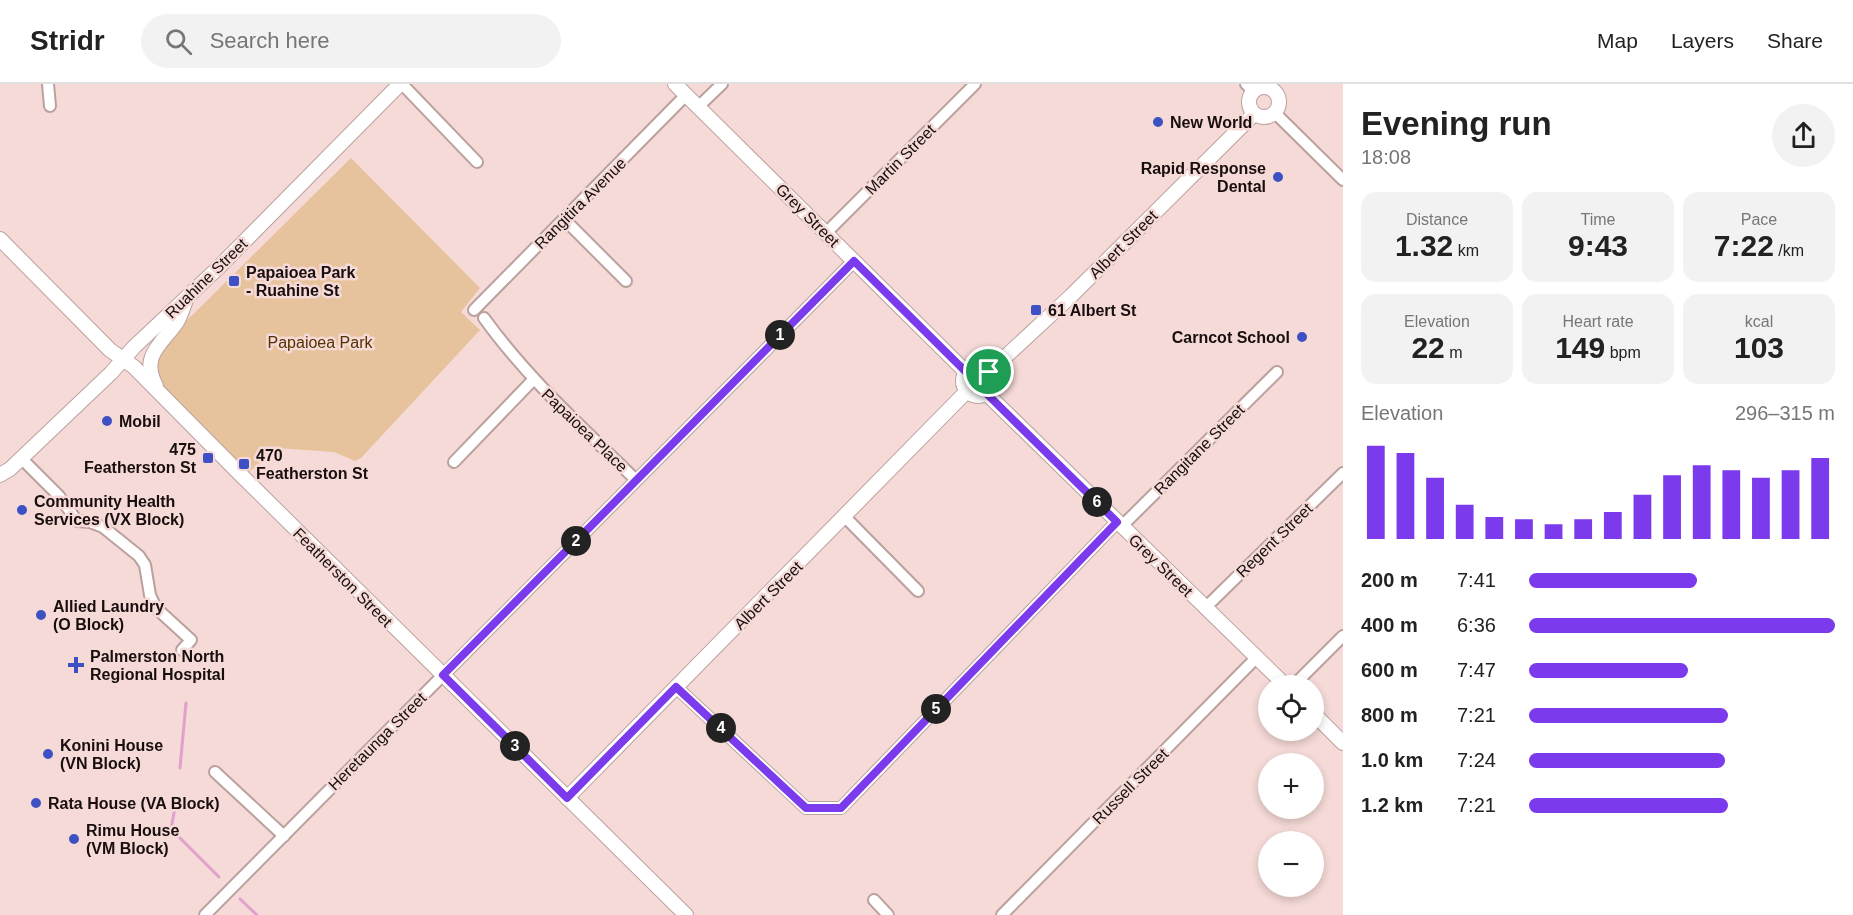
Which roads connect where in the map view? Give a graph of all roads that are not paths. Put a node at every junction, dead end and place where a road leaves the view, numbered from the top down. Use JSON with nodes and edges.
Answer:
{"nodes":[{"id":1,"x":48,"y":84,"type":"edge"},
{"id":2,"x":675,"y":84,"type":"edge"},
{"id":3,"x":722,"y":84,"type":"edge"},
{"id":4,"x":975,"y":84,"type":"edge"},
{"id":5,"x":397,"y":85,"type":"edge"},
{"id":6,"x":1250,"y":88,"type":"edge"},
{"id":7,"x":1278,"y":88,"type":"edge"},
{"id":8,"x":686,"y":95,"type":"junction"},
{"id":9,"x":50,"y":106,"type":"dead end"},
{"id":10,"x":698,"y":107,"type":"junction"},
{"id":11,"x":1275,"y":113,"type":"junction"},
{"id":12,"x":1254,"y":114,"type":"junction"},
{"id":13,"x":477,"y":162,"type":"dead end"},
{"id":14,"x":1343,"y":180,"type":"edge"},
{"id":15,"x":564,"y":219,"type":"junction"},
{"id":16,"x":826,"y":233,"type":"junction"},
{"id":17,"x":0,"y":239,"type":"edge"},
{"id":18,"x":854,"y":261,"type":"junction"},
{"id":19,"x":626,"y":281,"type":"dead end"},
{"id":20,"x":187,"y":297,"type":"junction"},
{"id":21,"x":474,"y":310,"type":"dead end"},
{"id":22,"x":484,"y":318,"type":"dead end"},
{"id":23,"x":122,"y":359,"type":"junction"},
{"id":24,"x":966,"y":372,"type":"junction"},
{"id":25,"x":989,"y":372,"type":"junction"},
{"id":26,"x":1277,"y":372,"type":"dead end"},
{"id":27,"x":533,"y":380,"type":"junction"},
{"id":28,"x":158,"y":390,"type":"junction"},
{"id":29,"x":967,"y":391,"type":"junction"},
{"id":30,"x":986,"y":393,"type":"junction"},
{"id":31,"x":21,"y":458,"type":"junction"},
{"id":32,"x":454,"y":462,"type":"dead end"},
{"id":33,"x":5,"y":472,"type":"edge"},
{"id":34,"x":1343,"y":473,"type":"edge"},
{"id":35,"x":636,"y":480,"type":"junction"},
{"id":36,"x":0,"y":486,"type":"edge"},
{"id":37,"x":845,"y":517,"type":"junction"},
{"id":38,"x":1119,"y":524,"type":"junction"},
{"id":39,"x":918,"y":591,"type":"dead end"},
{"id":40,"x":1205,"y":608,"type":"junction"},
{"id":41,"x":1343,"y":636,"type":"edge"},
{"id":42,"x":182,"y":650,"type":"dead end"},
{"id":43,"x":1257,"y":657,"type":"junction"},
{"id":44,"x":443,"y":675,"type":"junction"},
{"id":45,"x":1275,"y":675,"type":"edge"},
{"id":46,"x":1304,"y":675,"type":"edge"},
{"id":47,"x":676,"y":687,"type":"junction"},
{"id":48,"x":1324,"y":724,"type":"edge"},
{"id":49,"x":1343,"y":743,"type":"edge"},
{"id":50,"x":215,"y":772,"type":"dead end"},
{"id":51,"x":567,"y":798,"type":"junction"},
{"id":52,"x":284,"y":836,"type":"junction"},
{"id":53,"x":874,"y":900,"type":"dead end"},
{"id":54,"x":205,"y":915,"type":"edge"},
{"id":55,"x":686,"y":915,"type":"edge"},
{"id":56,"x":888,"y":915,"type":"edge"},
{"id":57,"x":1002,"y":915,"type":"edge"}],
"edges":[{"from":1,"to":9,"type":"street"},
{"from":2,"to":8,"type":"street","name":"Grey Street"},
{"from":3,"to":10,"type":"street"},
{"from":4,"to":16,"type":"street","name":"Martin Street"},
{"from":5,"to":13,"type":"street"},
{"from":5,"to":20,"type":"street","name":"Ruahine Street"},
{"from":6,"to":7,"type":"street"},
{"from":6,"to":12,"type":"street"},
{"from":7,"to":11,"type":"street"},
{"from":8,"to":10,"type":"street","name":"Grey Street"},
{"from":8,"to":15,"type":"street","name":"Rangitira Avenue"},
{"from":10,"to":16,"type":"street","name":"Grey Street"},
{"from":11,"to":12,"type":"street"},
{"from":11,"to":14,"type":"street"},
{"from":12,"to":25,"type":"street","name":"Albert Street"},
{"from":15,"to":19,"type":"street"},
{"from":15,"to":21,"type":"street","name":"Rangitira Avenue"},
{"from":16,"to":18,"type":"street","name":"Grey Street"},
{"from":17,"to":23,"type":"street","name":"Featherston Street"},
{"from":18,"to":24,"type":"street","name":"Grey Street"},
{"from":18,"to":35,"type":"street","name":"Heretaunga Street"},
{"from":20,"to":23,"type":"street","name":"Ruahine Street"},
{"from":20,"to":28,"type":"street"},
{"from":22,"to":27,"type":"street","name":"Papaioea Place"},
{"from":23,"to":28,"type":"street","name":"Featherston Street"},
{"from":23,"to":31,"type":"street","name":"Ruahine Street"},
{"from":24,"to":25,"type":"street"},
{"from":24,"to":29,"type":"street"},
{"from":25,"to":30,"type":"street"},
{"from":26,"to":38,"type":"street","name":"Rangitane Street"},
{"from":27,"to":32,"type":"street","name":"Papaioea Place"},
{"from":27,"to":35,"type":"street","name":"Papaioea Place"},
{"from":28,"to":44,"type":"street","name":"Featherston Street"},
{"from":29,"to":30,"type":"street"},
{"from":29,"to":37,"type":"street","name":"Albert Street"},
{"from":30,"to":38,"type":"street","name":"Grey Street"},
{"from":31,"to":33,"type":"street","name":"Ruahine Street"},
{"from":31,"to":42,"type":"street"},
{"from":33,"to":36,"type":"street","name":"Ruahine Street"},
{"from":34,"to":40,"type":"street","name":"Regent Street"},
{"from":35,"to":44,"type":"street","name":"Heretaunga Street"},
{"from":37,"to":39,"type":"street"},
{"from":37,"to":47,"type":"street","name":"Albert Street"},
{"from":38,"to":40,"type":"street","name":"Grey Street"},
{"from":38,"to":47,"type":"street","name":"Rangitane Street"},
{"from":40,"to":43,"type":"street","name":"Grey Street"},
{"from":41,"to":46,"type":"street"},
{"from":43,"to":45,"type":"street","name":"Grey Street"},
{"from":43,"to":57,"type":"street","name":"Russell Street"},
{"from":44,"to":51,"type":"street","name":"Featherston Street"},
{"from":44,"to":52,"type":"street","name":"Heretaunga Street"},
{"from":47,"to":51,"type":"street","name":"Albert Street"},
{"from":48,"to":49,"type":"street"},
{"from":50,"to":52,"type":"street"},
{"from":51,"to":55,"type":"street","name":"Featherston Street"},
{"from":52,"to":54,"type":"street","name":"Heretaunga Street"},
{"from":53,"to":56,"type":"street"}]}
